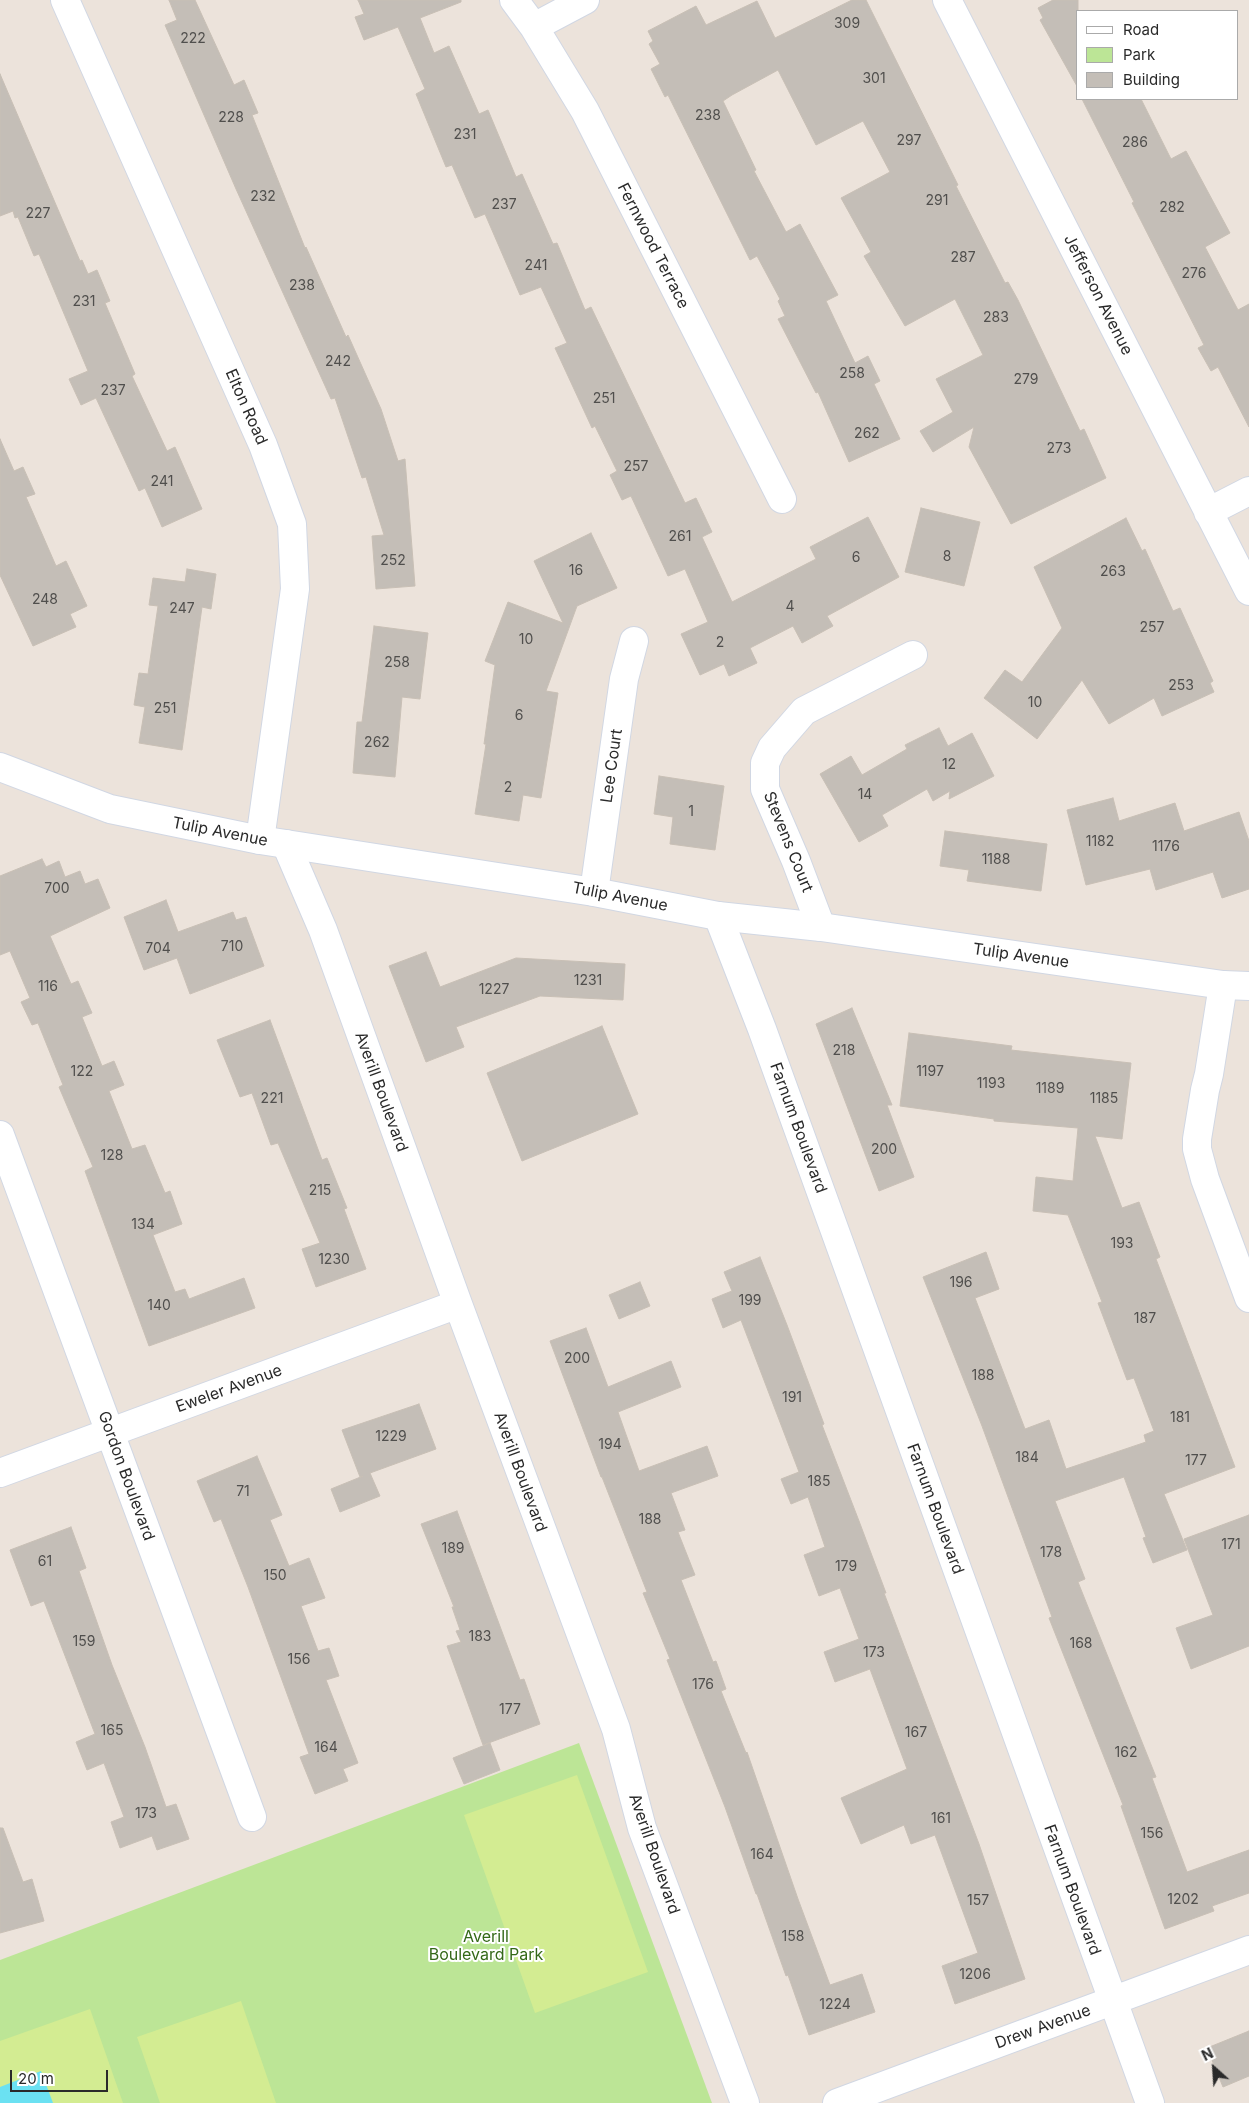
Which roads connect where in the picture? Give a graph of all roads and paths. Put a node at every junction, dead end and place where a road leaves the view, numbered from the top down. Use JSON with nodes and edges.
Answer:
{"nodes":[{"id":1,"x":65,"y":0,"type":"edge"},
{"id":2,"x":514,"y":0,"type":"edge"},
{"id":3,"x":585,"y":0,"type":"edge"},
{"id":4,"x":947,"y":0,"type":"edge"},
{"id":5,"x":534,"y":27,"type":"junction"},
{"id":6,"x":1249,"y":491,"type":"edge"},
{"id":7,"x":782,"y":499,"type":"dead end"},
{"id":8,"x":1208,"y":512,"type":"junction"},
{"id":9,"x":1249,"y":591,"type":"edge"},
{"id":10,"x":634,"y":641,"type":"dead end"},
{"id":11,"x":913,"y":655,"type":"dead end"},
{"id":12,"x":0,"y":767,"type":"edge"},
{"id":13,"x":273,"y":842,"type":"junction"},
{"id":14,"x":594,"y":892,"type":"junction"},
{"id":15,"x":718,"y":916,"type":"junction"},
{"id":16,"x":821,"y":927,"type":"junction"},
{"id":17,"x":1236,"y":986,"type":"edge"},
{"id":18,"x":0,"y":1135,"type":"edge"},
{"id":19,"x":1249,"y":1298,"type":"edge"},
{"id":20,"x":458,"y":1304,"type":"junction"},
{"id":21,"x":110,"y":1432,"type":"junction"},
{"id":22,"x":0,"y":1473,"type":"edge"},
{"id":23,"x":252,"y":1817,"type":"dead end"},
{"id":24,"x":1249,"y":1950,"type":"edge"},
{"id":25,"x":1112,"y":2001,"type":"junction"},
{"id":26,"x":746,"y":2103,"type":"edge"},
{"id":27,"x":838,"y":2103,"type":"edge"},
{"id":28,"x":1150,"y":2103,"type":"edge"}],
"edges":[{"from":1,"to":13,"type":"street","name":"Elton Road"},
{"from":2,"to":5,"type":"street","name":"Fernwood Terrace"},
{"from":3,"to":5,"type":"street"},
{"from":4,"to":8,"type":"street","name":"Jefferson Avenue"},
{"from":5,"to":7,"type":"street","name":"Fernwood Terrace"},
{"from":6,"to":8,"type":"street"},
{"from":8,"to":9,"type":"street","name":"Jefferson Avenue"},
{"from":10,"to":14,"type":"street","name":"Lee Court"},
{"from":11,"to":16,"type":"street","name":"Stevens Court"},
{"from":12,"to":13,"type":"street","name":"Tulip Avenue"},
{"from":13,"to":14,"type":"street","name":"Tulip Avenue"},
{"from":13,"to":20,"type":"street","name":"Averill Boulevard"},
{"from":14,"to":15,"type":"street","name":"Tulip Avenue"},
{"from":15,"to":16,"type":"street","name":"Tulip Avenue"},
{"from":15,"to":25,"type":"street","name":"Farnum Boulevard"},
{"from":16,"to":17,"type":"street","name":"Tulip Avenue"},
{"from":17,"to":19,"type":"street"},
{"from":18,"to":21,"type":"street","name":"Gordon Boulevard"},
{"from":20,"to":21,"type":"street","name":"Eweler Avenue"},
{"from":20,"to":26,"type":"street","name":"Averill Boulevard"},
{"from":21,"to":22,"type":"street","name":"Eweler Avenue"},
{"from":21,"to":23,"type":"street","name":"Gordon Boulevard"},
{"from":24,"to":25,"type":"street","name":"Drew Avenue"},
{"from":25,"to":27,"type":"street","name":"Drew Avenue"},
{"from":25,"to":28,"type":"street","name":"Farnum Boulevard"}]}
